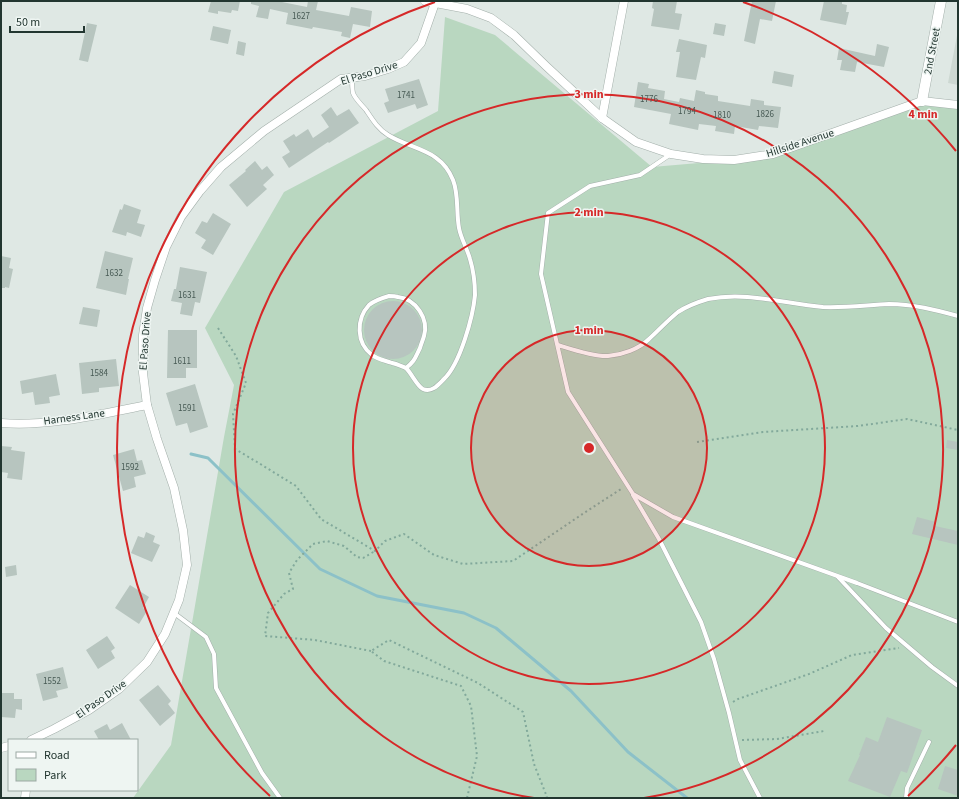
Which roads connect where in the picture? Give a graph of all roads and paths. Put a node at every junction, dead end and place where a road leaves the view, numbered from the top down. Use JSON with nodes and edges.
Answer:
{"nodes":[{"id":1,"x":425,"y":1,"type":"edge"},
{"id":2,"x":624,"y":1,"type":"edge"},
{"id":3,"x":941,"y":1,"type":"edge"},
{"id":4,"x":435,"y":3,"type":"junction"},
{"id":5,"x":352,"y":78,"type":"junction"},
{"id":6,"x":922,"y":101,"type":"junction"},
{"id":7,"x":958,"y":105,"type":"edge"},
{"id":8,"x":602,"y":118,"type":"junction"},
{"id":9,"x":670,"y":154,"type":"junction"},
{"id":10,"x":958,"y":316,"type":"edge"},
{"id":11,"x":218,"y":328,"type":"dead end"},
{"id":12,"x":558,"y":345,"type":"junction"},
{"id":13,"x":406,"y":368,"type":"junction"},
{"id":14,"x":147,"y":405,"type":"junction"},
{"id":15,"x":1,"y":423,"type":"edge"},
{"id":16,"x":958,"y":430,"type":"edge"},
{"id":17,"x":697,"y":442,"type":"dead end"},
{"id":18,"x":627,"y":485,"type":"junction"},
{"id":19,"x":633,"y":494,"type":"junction"},
{"id":20,"x":375,"y":551,"type":"junction"},
{"id":21,"x":836,"y":576,"type":"junction"},
{"id":22,"x":174,"y":613,"type":"junction"},
{"id":23,"x":958,"y":622,"type":"edge"},
{"id":24,"x":908,"y":646,"type":"junction"},
{"id":25,"x":371,"y":651,"type":"junction"},
{"id":26,"x":958,"y":686,"type":"edge"},
{"id":27,"x":727,"y":706,"type":"junction"},
{"id":28,"x":824,"y":731,"type":"dead end"},
{"id":29,"x":33,"y":739,"type":"edge"},
{"id":30,"x":735,"y":741,"type":"junction"},
{"id":31,"x":929,"y":742,"type":"dead end"},
{"id":32,"x":280,"y":798,"type":"edge"},
{"id":33,"x":467,"y":798,"type":"edge"},
{"id":34,"x":546,"y":798,"type":"edge"},
{"id":35,"x":760,"y":798,"type":"edge"},
{"id":36,"x":906,"y":798,"type":"edge"}],
"edges":[{"from":1,"to":4,"type":"street","name":"Hillside Avenue"},
{"from":2,"to":8,"type":"street"},
{"from":3,"to":6,"type":"street","name":"2nd Street"},
{"from":4,"to":5,"type":"street","name":"El Paso Drive"},
{"from":4,"to":8,"type":"street","name":"Hillside Avenue"},
{"from":5,"to":13,"type":"lane"},
{"from":5,"to":14,"type":"street","name":"El Paso Drive"},
{"from":6,"to":7,"type":"street","name":"Hillside Avenue"},
{"from":6,"to":9,"type":"street","name":"Hillside Avenue"},
{"from":8,"to":9,"type":"street","name":"Hillside Avenue"},
{"from":9,"to":12,"type":"lane"},
{"from":10,"to":12,"type":"lane"},
{"from":11,"to":20,"type":"path"},
{"from":12,"to":18,"type":"lane"},
{"from":13,"to":13,"type":"lane"},
{"from":14,"to":15,"type":"street","name":"Harness Lane"},
{"from":14,"to":22,"type":"street","name":"El Paso Drive"},
{"from":16,"to":17,"type":"path"},
{"from":18,"to":19,"type":"lane"},
{"from":18,"to":20,"type":"path"},
{"from":19,"to":21,"type":"lane"},
{"from":19,"to":27,"type":"lane"},
{"from":20,"to":25,"type":"path"},
{"from":21,"to":23,"type":"lane"},
{"from":21,"to":24,"type":"lane"},
{"from":22,"to":29,"type":"street","name":"El Paso Drive"},
{"from":22,"to":32,"type":"lane"},
{"from":24,"to":26,"type":"lane"},
{"from":24,"to":27,"type":"path"},
{"from":25,"to":33,"type":"path"},
{"from":25,"to":34,"type":"path"},
{"from":27,"to":30,"type":"lane"},
{"from":28,"to":30,"type":"path"},
{"from":30,"to":35,"type":"lane"},
{"from":31,"to":36,"type":"lane"}]}
